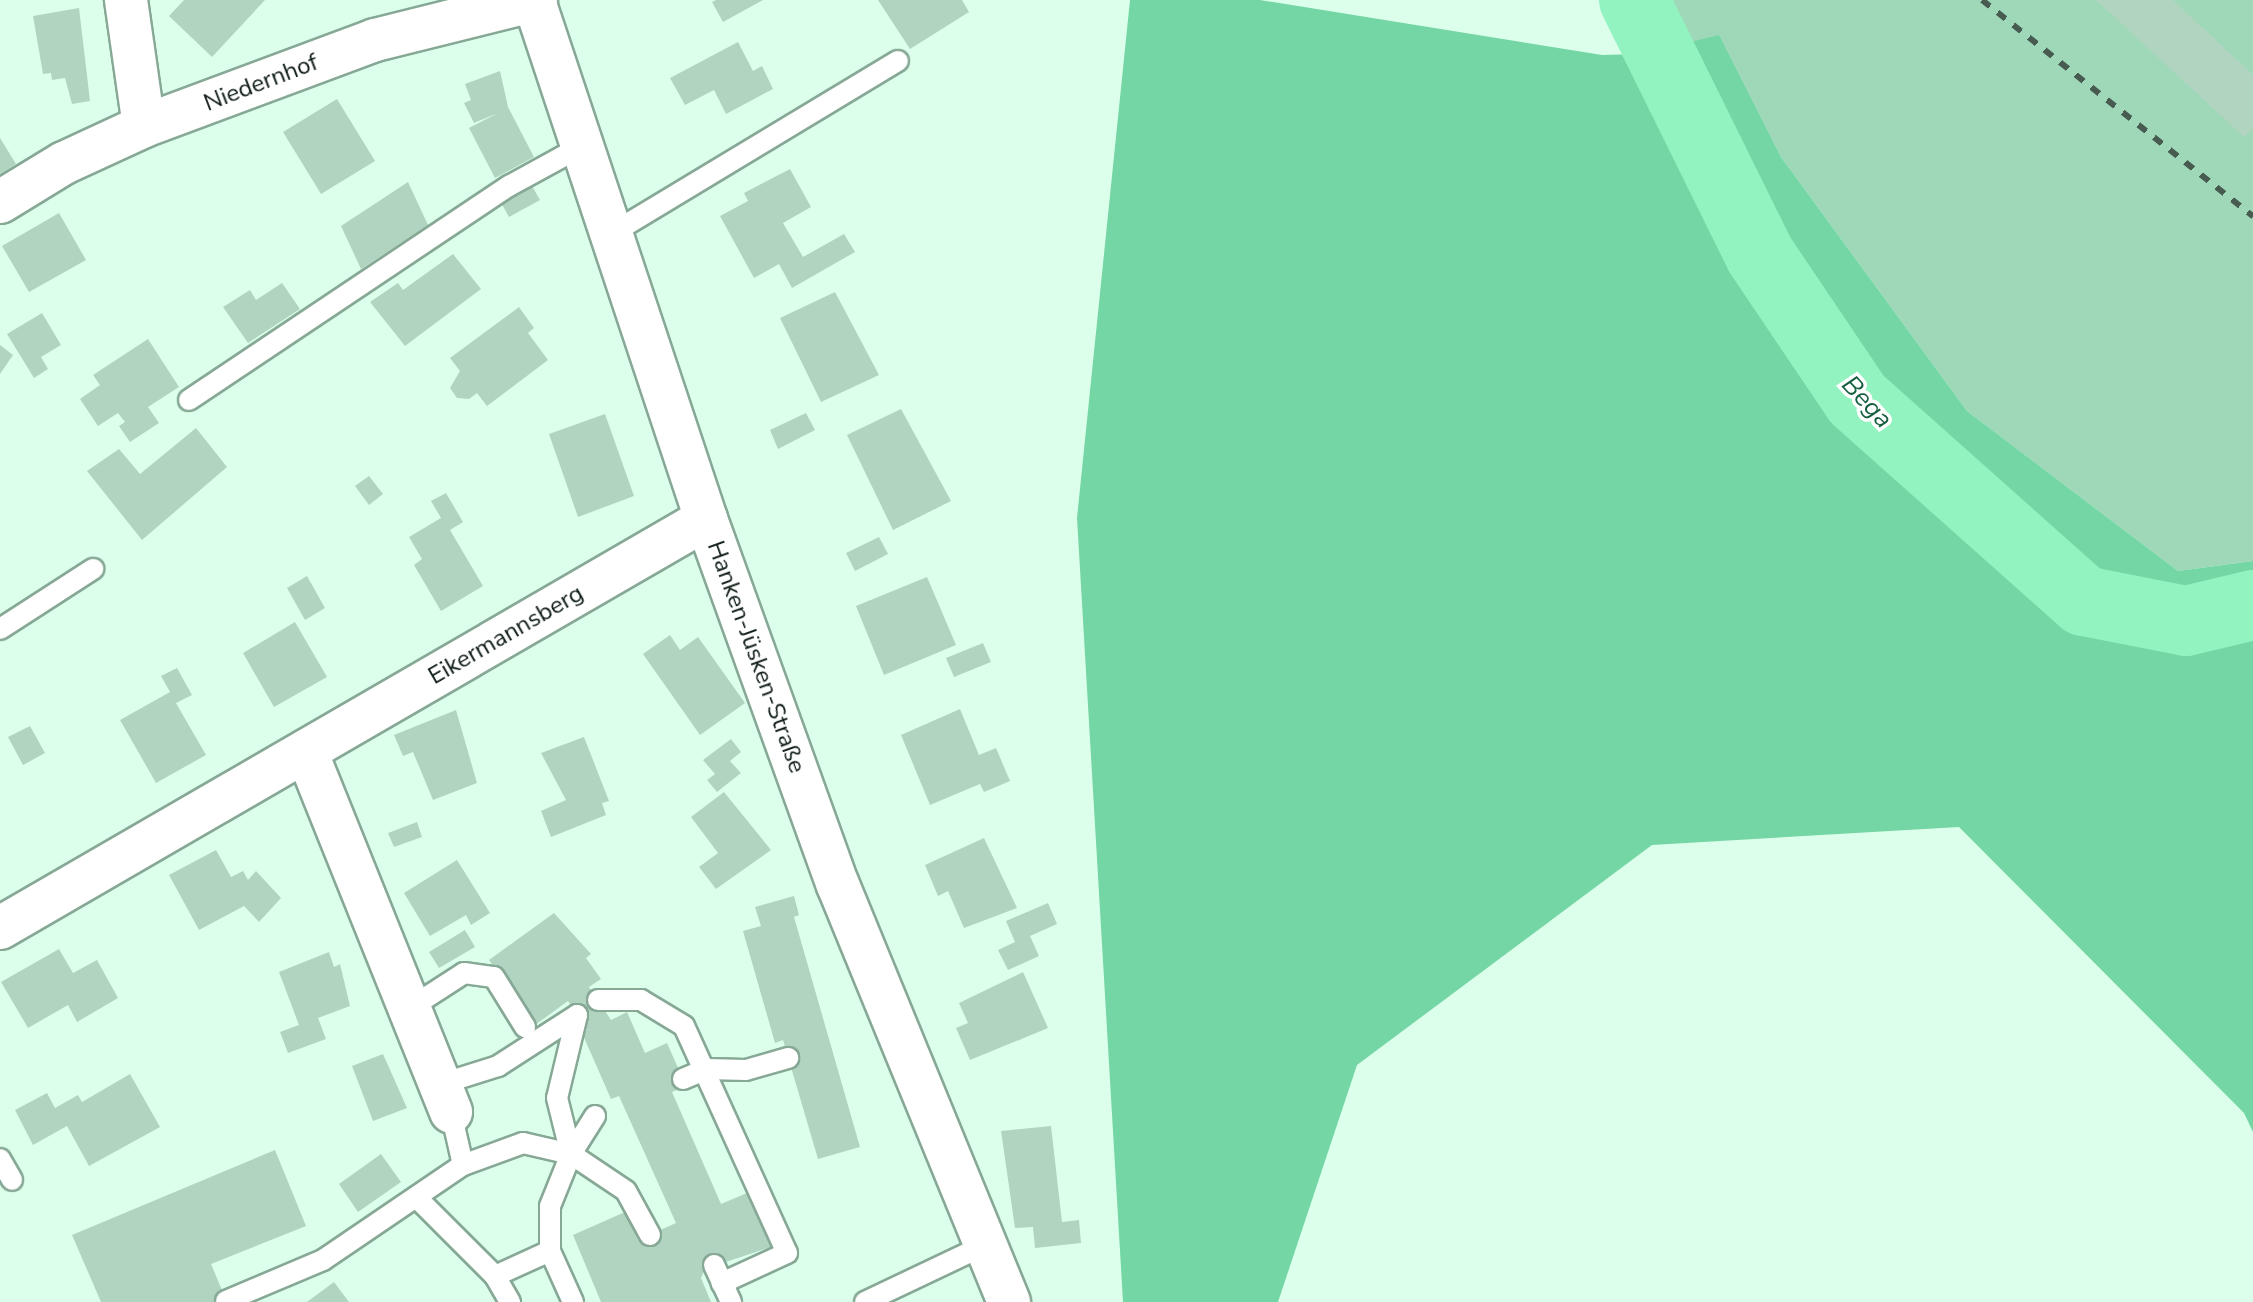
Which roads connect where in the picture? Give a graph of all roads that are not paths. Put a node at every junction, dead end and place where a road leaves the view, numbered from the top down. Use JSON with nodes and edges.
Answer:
{"nodes":[{"id":1,"x":126,"y":0,"type":"edge"},
{"id":2,"x":535,"y":0,"type":"edge"},
{"id":3,"x":898,"y":61,"type":"dead end"},
{"id":4,"x":144,"y":126,"type":"junction"},
{"id":5,"x":582,"y":146,"type":"junction"},
{"id":6,"x":0,"y":202,"type":"edge"},
{"id":7,"x":611,"y":234,"type":"junction"},
{"id":8,"x":189,"y":400,"type":"dead end"},
{"id":9,"x":706,"y":519,"type":"junction"},
{"id":10,"x":93,"y":569,"type":"dead end"},
{"id":11,"x":0,"y":629,"type":"edge"},
{"id":12,"x":306,"y":751,"type":"junction"},
{"id":13,"x":0,"y":928,"type":"edge"},
{"id":14,"x":598,"y":1000,"type":"dead end"},
{"id":15,"x":410,"y":1008,"type":"junction"},
{"id":16,"x":525,"y":1027,"type":"dead end"},
{"id":17,"x":788,"y":1058,"type":"dead end"},
{"id":18,"x":706,"y":1069,"type":"junction"},
{"id":19,"x":683,"y":1079,"type":"dead end"},
{"id":20,"x":446,"y":1098,"type":"junction"},
{"id":21,"x":595,"y":1116,"type":"dead end"},
{"id":22,"x":571,"y":1154,"type":"junction"},
{"id":23,"x":0,"y":1159,"type":"edge"},
{"id":24,"x":463,"y":1165,"type":"junction"},
{"id":25,"x":12,"y":1180,"type":"dead end"},
{"id":26,"x":416,"y":1197,"type":"junction"},
{"id":27,"x":650,"y":1235,"type":"dead end"},
{"id":28,"x":983,"y":1246,"type":"junction"},
{"id":29,"x":550,"y":1251,"type":"junction"},
{"id":30,"x":495,"y":1276,"type":"junction"},
{"id":31,"x":226,"y":1301,"type":"edge"},
{"id":32,"x":510,"y":1302,"type":"edge"},
{"id":33,"x":573,"y":1302,"type":"edge"},
{"id":34,"x":731,"y":1302,"type":"edge"},
{"id":35,"x":865,"y":1302,"type":"edge"},
{"id":36,"x":1009,"y":1302,"type":"edge"}],
"edges":[{"from":1,"to":4,"type":"street"},
{"from":2,"to":4,"type":"street","name":"Niedernhof"},
{"from":2,"to":5,"type":"street","name":"Hanken-Jüsken-Straße"},
{"from":3,"to":7,"type":"lane"},
{"from":4,"to":6,"type":"street","name":"Niedernhof"},
{"from":5,"to":7,"type":"street","name":"Hanken-Jüsken-Straße"},
{"from":5,"to":8,"type":"lane"},
{"from":7,"to":9,"type":"street","name":"Hanken-Jüsken-Straße"},
{"from":9,"to":12,"type":"street","name":"Eikermannsberg"},
{"from":9,"to":28,"type":"street","name":"Hanken-Jüsken-Straße"},
{"from":10,"to":11,"type":"lane"},
{"from":12,"to":13,"type":"street","name":"Eikermannsberg"},
{"from":12,"to":15,"type":"street"},
{"from":14,"to":18,"type":"lane"},
{"from":15,"to":16,"type":"lane"},
{"from":15,"to":20,"type":"street"},
{"from":17,"to":18,"type":"lane"},
{"from":18,"to":19,"type":"lane"},
{"from":18,"to":34,"type":"lane"},
{"from":20,"to":22,"type":"lane"},
{"from":20,"to":24,"type":"lane"},
{"from":21,"to":22,"type":"lane"},
{"from":22,"to":24,"type":"lane"},
{"from":22,"to":27,"type":"lane"},
{"from":22,"to":29,"type":"lane"},
{"from":23,"to":25,"type":"lane"},
{"from":24,"to":26,"type":"lane"},
{"from":26,"to":30,"type":"lane"},
{"from":26,"to":31,"type":"lane"},
{"from":28,"to":35,"type":"lane"},
{"from":28,"to":36,"type":"street","name":"Hanken-Jüsken-Straße"},
{"from":29,"to":30,"type":"lane"},
{"from":29,"to":33,"type":"lane"},
{"from":30,"to":32,"type":"lane"}]}
